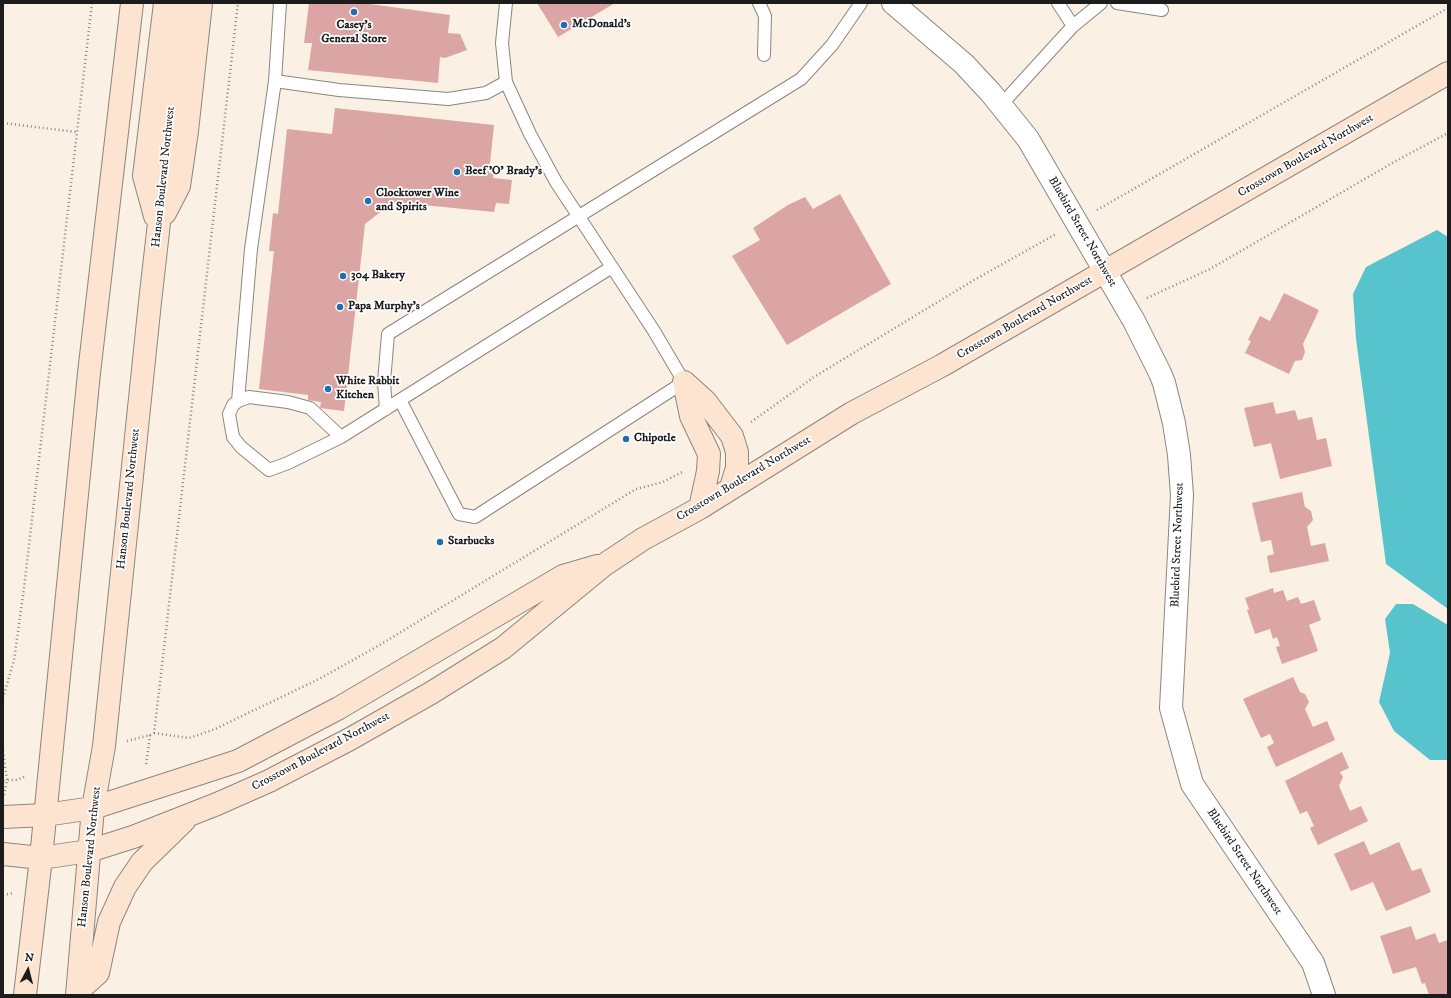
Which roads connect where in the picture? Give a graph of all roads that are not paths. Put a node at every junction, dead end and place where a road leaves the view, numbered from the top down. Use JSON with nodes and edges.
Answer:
{"nodes":[{"id":1,"x":132,"y":3,"type":"edge"},
{"id":2,"x":165,"y":3,"type":"edge"},
{"id":3,"x":184,"y":3,"type":"edge"},
{"id":4,"x":201,"y":3,"type":"edge"},
{"id":5,"x":280,"y":3,"type":"edge"},
{"id":6,"x":506,"y":3,"type":"edge"},
{"id":7,"x":759,"y":3,"type":"edge"},
{"id":8,"x":861,"y":3,"type":"edge"},
{"id":9,"x":893,"y":3,"type":"edge"},
{"id":10,"x":1058,"y":3,"type":"edge"},
{"id":11,"x":1101,"y":3,"type":"edge"},
{"id":12,"x":1117,"y":3,"type":"edge"},
{"id":13,"x":1162,"y":10,"type":"dead end"},
{"id":14,"x":1073,"y":26,"type":"junction"},
{"id":15,"x":764,"y":55,"type":"dead end"},
{"id":16,"x":1448,"y":73,"type":"edge"},
{"id":17,"x":275,"y":81,"type":"junction"},
{"id":18,"x":506,"y":82,"type":"junction"},
{"id":19,"x":1001,"y":106,"type":"junction"},
{"id":20,"x":579,"y":217,"type":"junction"},
{"id":21,"x":158,"y":227,"type":"junction"},
{"id":22,"x":612,"y":267,"type":"junction"},
{"id":23,"x":1105,"y":271,"type":"junction"},
{"id":24,"x":684,"y":382,"type":"junction"},
{"id":25,"x":400,"y":400,"type":"junction"},
{"id":26,"x":238,"y":401,"type":"junction"},
{"id":27,"x":386,"y":409,"type":"junction"},
{"id":28,"x":341,"y":437,"type":"junction"},
{"id":29,"x":731,"y":487,"type":"junction"},
{"id":30,"x":700,"y":508,"type":"junction"},
{"id":31,"x":604,"y":565,"type":"junction"},
{"id":32,"x":93,"y":808,"type":"junction"},
{"id":33,"x":45,"y":815,"type":"junction"},
{"id":34,"x":190,"y":815,"type":"junction"},
{"id":35,"x":3,"y":817,"type":"edge"},
{"id":36,"x":89,"y":852,"type":"junction"},
{"id":37,"x":3,"y":854,"type":"edge"},
{"id":38,"x":41,"y":858,"type":"junction"},
{"id":39,"x":78,"y":993,"type":"edge"},
{"id":40,"x":25,"y":995,"type":"edge"},
{"id":41,"x":1324,"y":995,"type":"edge"}],
"edges":[{"from":1,"to":33,"type":"main road"},
{"from":2,"to":21,"type":"main road"},
{"from":3,"to":21,"type":"main road","name":"Hanson Boulevard Northwest"},
{"from":4,"to":21,"type":"main road"},
{"from":5,"to":17,"type":"lane"},
{"from":6,"to":18,"type":"lane"},
{"from":7,"to":15,"type":"lane"},
{"from":8,"to":20,"type":"lane"},
{"from":9,"to":19,"type":"street","name":"Bluebird Street Northwest"},
{"from":10,"to":14,"type":"lane"},
{"from":11,"to":14,"type":"lane"},
{"from":12,"to":13,"type":"lane"},
{"from":14,"to":19,"type":"lane"},
{"from":16,"to":23,"type":"main road","name":"Crosstown Boulevard Northwest"},
{"from":17,"to":18,"type":"lane"},
{"from":17,"to":26,"type":"lane"},
{"from":18,"to":20,"type":"lane"},
{"from":19,"to":23,"type":"street","name":"Bluebird Street Northwest"},
{"from":20,"to":22,"type":"lane"},
{"from":20,"to":27,"type":"lane"},
{"from":21,"to":32,"type":"main road","name":"Hanson Boulevard Northwest"},
{"from":22,"to":24,"type":"lane"},
{"from":22,"to":25,"type":"lane"},
{"from":23,"to":29,"type":"main road","name":"Crosstown Boulevard Northwest"},
{"from":23,"to":41,"type":"street","name":"Bluebird Street Northwest"},
{"from":24,"to":25,"type":"lane"},
{"from":24,"to":29,"type":"main road"},
{"from":24,"to":30,"type":"main road"},
{"from":25,"to":27,"type":"lane"},
{"from":26,"to":28,"type":"lane"},
{"from":26,"to":28,"type":"lane"},
{"from":27,"to":28,"type":"lane"},
{"from":29,"to":30,"type":"main road","name":"Crosstown Boulevard Northwest"},
{"from":30,"to":31,"type":"main road","name":"Crosstown Boulevard Northwest"},
{"from":31,"to":32,"type":"main road","name":"Crosstown Boulevard Northwest"},
{"from":31,"to":34,"type":"main road","name":"Crosstown Boulevard Northwest"},
{"from":32,"to":33,"type":"main road","name":"Crosstown Boulevard Northwest"},
{"from":32,"to":36,"type":"main road","name":"Hanson Boulevard Northwest"},
{"from":33,"to":35,"type":"main road","name":"Crosstown Boulevard Northwest"},
{"from":33,"to":38,"type":"main road"},
{"from":34,"to":36,"type":"main road","name":"Crosstown Boulevard Northwest"},
{"from":34,"to":39,"type":"main road"},
{"from":36,"to":38,"type":"main road","name":"Crosstown Boulevard Northwest"},
{"from":36,"to":39,"type":"main road","name":"Hanson Boulevard Northwest"},
{"from":37,"to":38,"type":"main road","name":"Crosstown Boulevard Northwest"},
{"from":38,"to":40,"type":"main road"}]}
